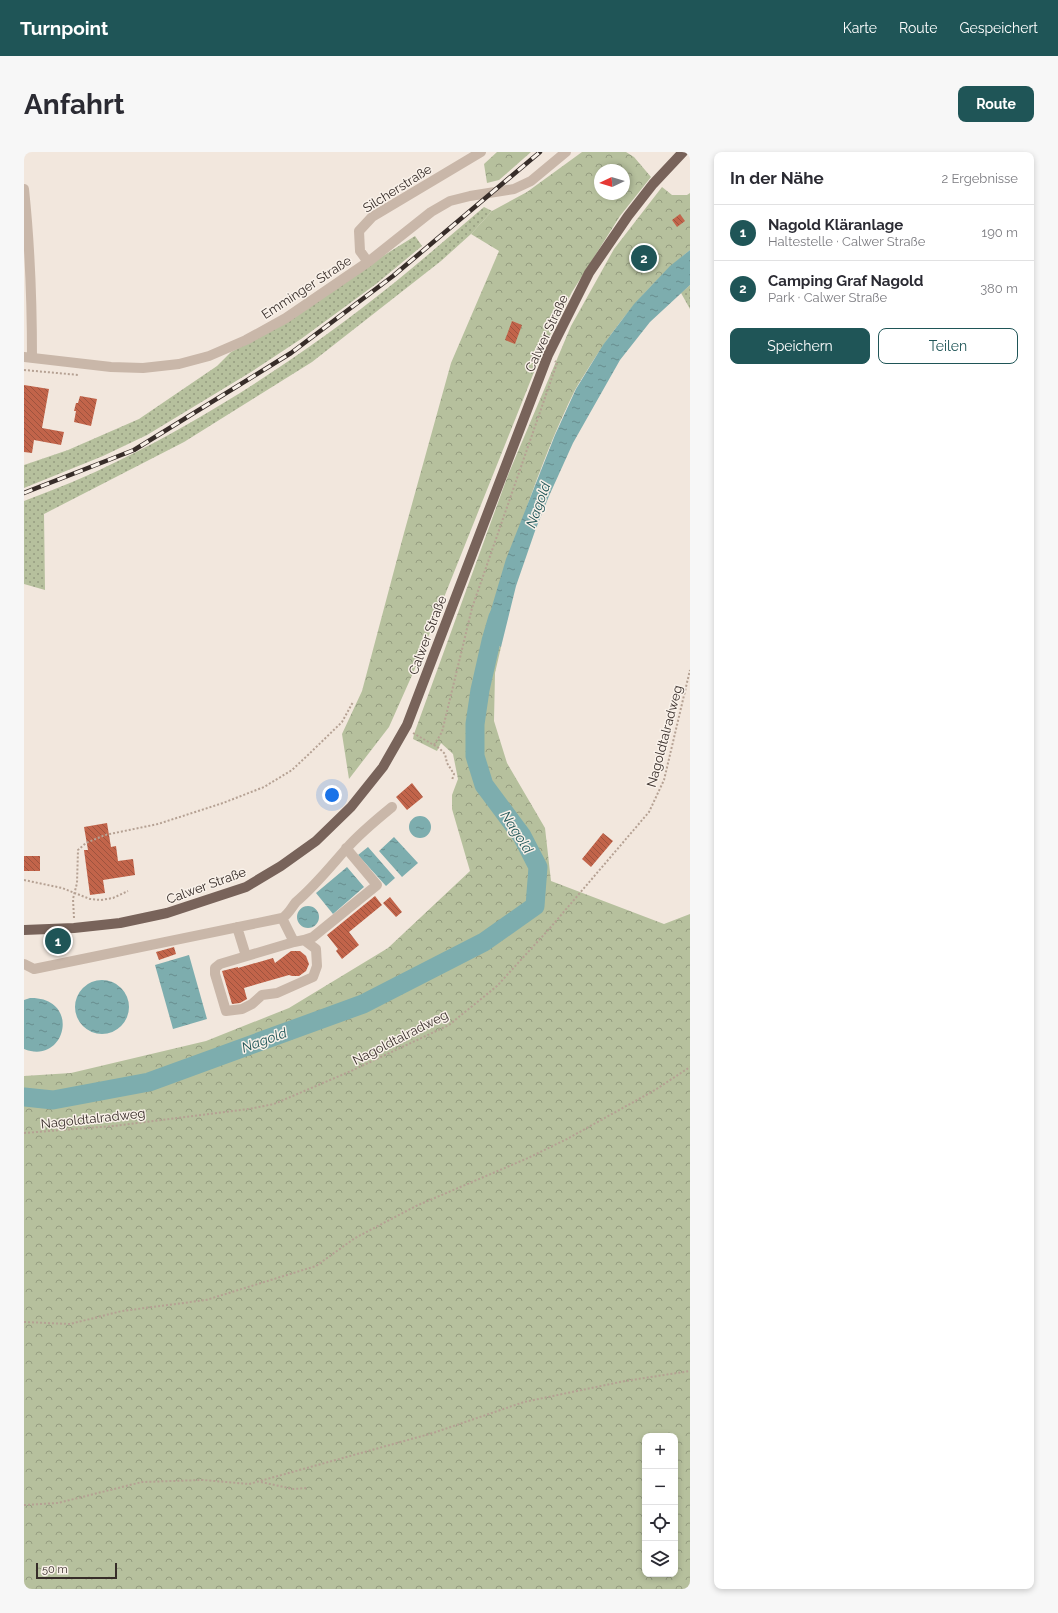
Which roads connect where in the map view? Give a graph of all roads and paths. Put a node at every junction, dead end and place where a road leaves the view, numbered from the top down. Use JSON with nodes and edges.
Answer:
{"nodes":[{"id":1,"x":481,"y":152,"type":"edge"},
{"id":2,"x":566,"y":152,"type":"edge"},
{"id":3,"x":683,"y":152,"type":"edge"},
{"id":4,"x":24,"y":189,"type":"edge"},
{"id":5,"x":368,"y":262,"type":"junction"},
{"id":6,"x":548,"y":355,"type":"junction"},
{"id":7,"x":28,"y":358,"type":"edge"},
{"id":8,"x":690,"y":670,"type":"edge"},
{"id":9,"x":353,"y":702,"type":"dead end"},
{"id":10,"x":407,"y":725,"type":"junction"},
{"id":11,"x":434,"y":745,"type":"junction"},
{"id":12,"x":452,"y":780,"type":"dead end"},
{"id":13,"x":392,"y":807,"type":"dead end"},
{"id":14,"x":346,"y":848,"type":"junction"},
{"id":15,"x":24,"y":880,"type":"edge"},
{"id":16,"x":128,"y":891,"type":"dead end"},
{"id":17,"x":75,"y":893,"type":"junction"},
{"id":18,"x":282,"y":918,"type":"junction"},
{"id":19,"x":237,"y":927,"type":"junction"},
{"id":20,"x":74,"y":928,"type":"junction"},
{"id":21,"x":24,"y":930,"type":"edge"},
{"id":22,"x":299,"y":941,"type":"junction"},
{"id":23,"x":246,"y":956,"type":"junction"},
{"id":24,"x":24,"y":964,"type":"edge"},
{"id":25,"x":690,"y":1067,"type":"edge"},
{"id":26,"x":24,"y":1134,"type":"edge"},
{"id":27,"x":24,"y":1322,"type":"edge"},
{"id":28,"x":690,"y":1371,"type":"edge"},
{"id":29,"x":259,"y":1481,"type":"junction"},
{"id":30,"x":307,"y":1488,"type":"dead end"},
{"id":31,"x":24,"y":1505,"type":"edge"}],
"edges":[{"from":1,"to":5,"type":"street","name":"Silcherstraße"},
{"from":2,"to":5,"type":"street","name":"Emminger Straße"},
{"from":3,"to":6,"type":"main road","name":"Calwer Straße"},
{"from":4,"to":7,"type":"street"},
{"from":5,"to":7,"type":"street","name":"Emminger Straße"},
{"from":6,"to":10,"type":"main road","name":"Calwer Straße"},
{"from":6,"to":11,"type":"path"},
{"from":8,"to":26,"type":"path","name":"Nagoldtalradweg"},
{"from":9,"to":17,"type":"path"},
{"from":10,"to":11,"type":"path"},
{"from":10,"to":20,"type":"main road","name":"Calwer Straße"},
{"from":11,"to":12,"type":"path"},
{"from":13,"to":14,"type":"street"},
{"from":14,"to":18,"type":"street"},
{"from":14,"to":22,"type":"street"},
{"from":15,"to":17,"type":"path"},
{"from":16,"to":17,"type":"path"},
{"from":17,"to":20,"type":"path"},
{"from":18,"to":19,"type":"street"},
{"from":18,"to":22,"type":"street"},
{"from":19,"to":23,"type":"street"},
{"from":19,"to":24,"type":"street"},
{"from":20,"to":21,"type":"main road","name":"Calwer Straße"},
{"from":22,"to":23,"type":"street"},
{"from":22,"to":23,"type":"street"},
{"from":25,"to":27,"type":"path"},
{"from":28,"to":29,"type":"path"},
{"from":29,"to":30,"type":"path"},
{"from":29,"to":31,"type":"path"}]}
